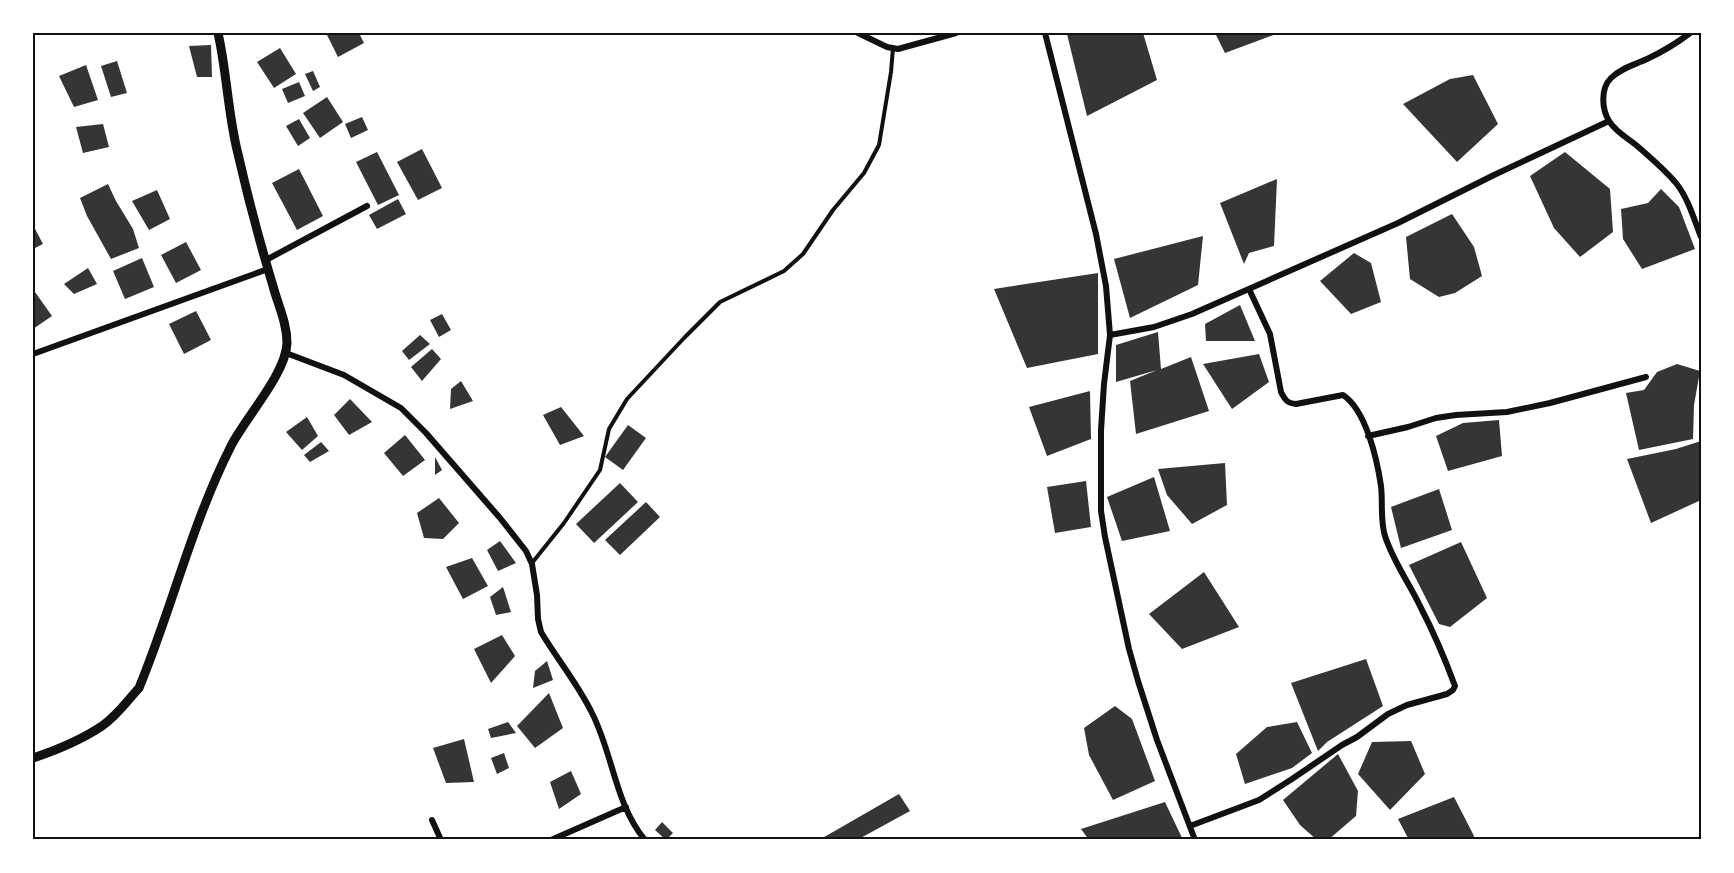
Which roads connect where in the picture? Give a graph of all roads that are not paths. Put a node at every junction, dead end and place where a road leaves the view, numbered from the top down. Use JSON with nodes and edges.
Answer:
{"nodes":[{"id":1,"x":218,"y":33,"type":"edge"},
{"id":2,"x":858,"y":33,"type":"edge"},
{"id":3,"x":956,"y":33,"type":"edge"},
{"id":4,"x":1045,"y":33,"type":"edge"},
{"id":5,"x":1690,"y":33,"type":"edge"},
{"id":6,"x":893,"y":48,"type":"junction"},
{"id":7,"x":1609,"y":121,"type":"junction"},
{"id":8,"x":367,"y":206,"type":"dead end"},
{"id":9,"x":1701,"y":237,"type":"edge"},
{"id":10,"x":267,"y":264,"type":"junction"},
{"id":11,"x":1249,"y":289,"type":"junction"},
{"id":12,"x":1110,"y":335,"type":"junction"},
{"id":13,"x":286,"y":353,"type":"junction"},
{"id":14,"x":33,"y":354,"type":"edge"},
{"id":15,"x":1646,"y":377,"type":"dead end"},
{"id":16,"x":1368,"y":436,"type":"junction"},
{"id":17,"x":532,"y":564,"type":"junction"},
{"id":18,"x":33,"y":758,"type":"edge"},
{"id":19,"x":626,"y":807,"type":"junction"},
{"id":20,"x":432,"y":820,"type":"dead end"},
{"id":21,"x":1190,"y":826,"type":"junction"},
{"id":22,"x":441,"y":840,"type":"edge"},
{"id":23,"x":551,"y":840,"type":"edge"},
{"id":24,"x":645,"y":840,"type":"edge"},
{"id":25,"x":1195,"y":840,"type":"edge"}],
"edges":[{"from":1,"to":10,"type":"street"},
{"from":2,"to":6,"type":"street"},
{"from":3,"to":6,"type":"street"},
{"from":4,"to":12,"type":"street"},
{"from":5,"to":7,"type":"street"},
{"from":6,"to":17,"type":"lane"},
{"from":7,"to":9,"type":"street"},
{"from":7,"to":11,"type":"street"},
{"from":8,"to":10,"type":"street"},
{"from":10,"to":13,"type":"street"},
{"from":10,"to":14,"type":"street"},
{"from":11,"to":12,"type":"street"},
{"from":11,"to":16,"type":"street"},
{"from":12,"to":21,"type":"street"},
{"from":13,"to":17,"type":"street"},
{"from":13,"to":18,"type":"street"},
{"from":15,"to":16,"type":"street"},
{"from":16,"to":21,"type":"street"},
{"from":17,"to":19,"type":"street"},
{"from":19,"to":23,"type":"street"},
{"from":19,"to":24,"type":"street"},
{"from":20,"to":22,"type":"street"},
{"from":21,"to":25,"type":"street"}]}
